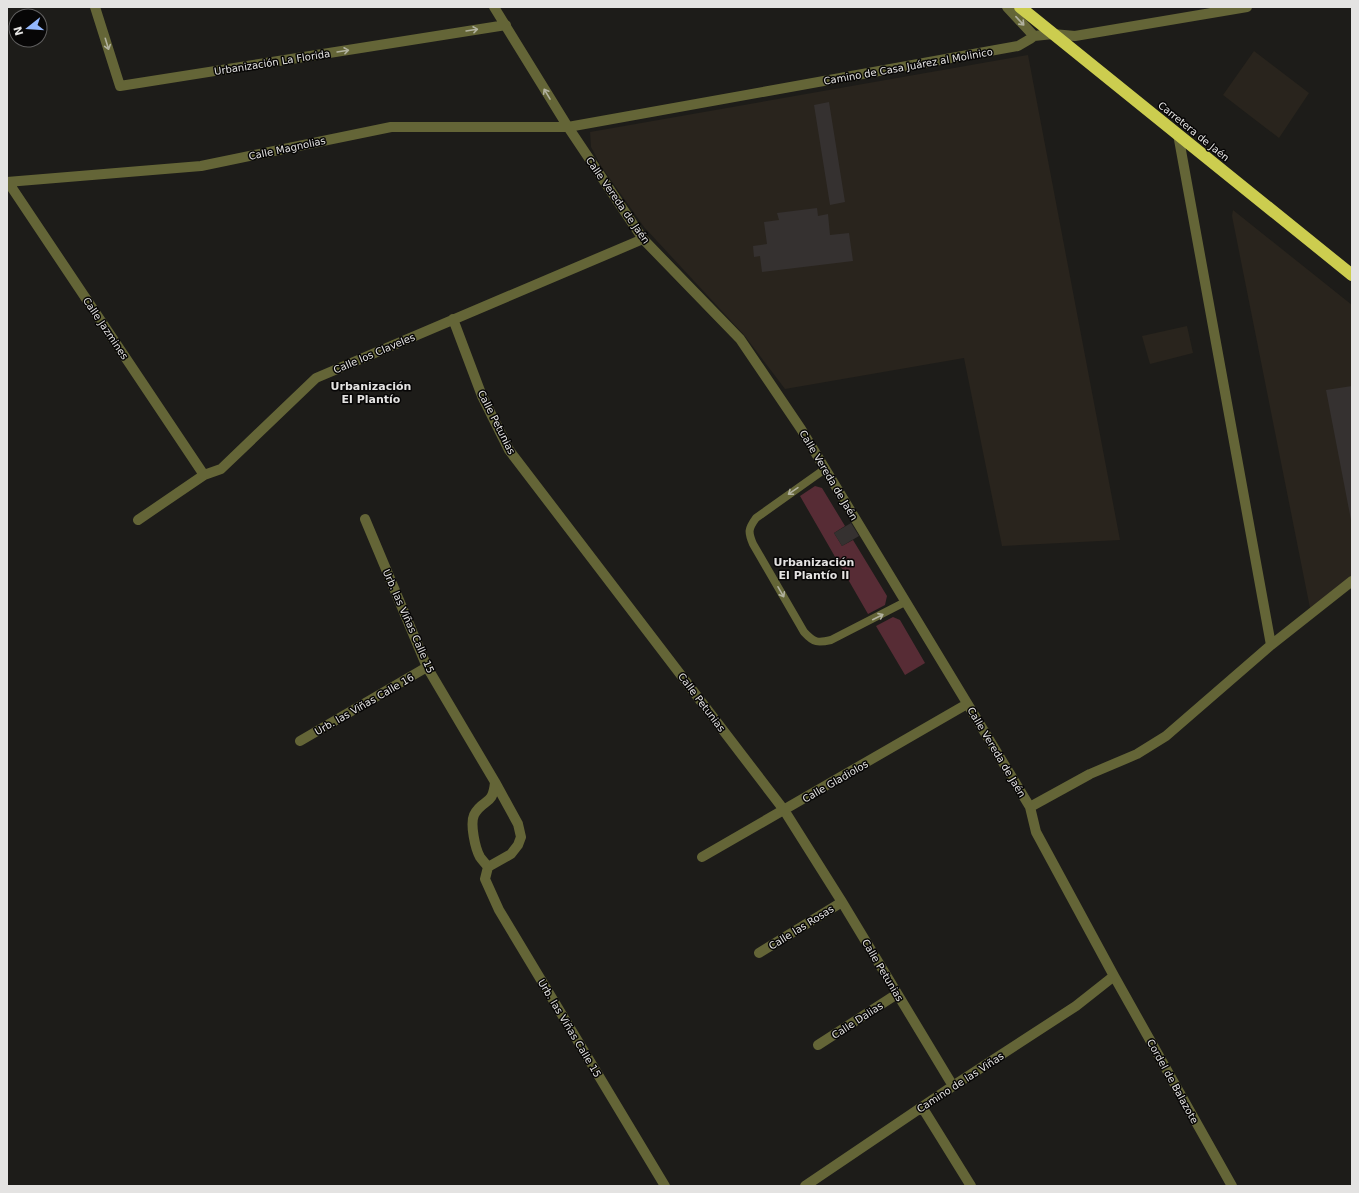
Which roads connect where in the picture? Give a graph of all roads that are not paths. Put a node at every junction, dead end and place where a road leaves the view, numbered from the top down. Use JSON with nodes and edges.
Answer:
{"nodes":[{"id":1,"x":95,"y":7,"type":"edge"},
{"id":2,"x":494,"y":7,"type":"edge"},
{"id":3,"x":1007,"y":7,"type":"edge"},
{"id":4,"x":1020,"y":7,"type":"edge"},
{"id":5,"x":1247,"y":7,"type":"edge"},
{"id":6,"x":506,"y":25,"type":"junction"},
{"id":7,"x":1053,"y":34,"type":"junction"},
{"id":8,"x":1034,"y":36,"type":"junction"},
{"id":9,"x":568,"y":127,"type":"junction"},
{"id":10,"x":1178,"y":134,"type":"junction"},
{"id":11,"x":7,"y":182,"type":"edge"},
{"id":12,"x":643,"y":239,"type":"junction"},
{"id":13,"x":1352,"y":274,"type":"edge"},
{"id":14,"x":453,"y":319,"type":"junction"},
{"id":15,"x":825,"y":469,"type":"junction"},
{"id":16,"x":204,"y":475,"type":"junction"},
{"id":17,"x":365,"y":519,"type":"dead end"},
{"id":18,"x":138,"y":520,"type":"dead end"},
{"id":19,"x":1352,"y":581,"type":"edge"},
{"id":20,"x":905,"y":602,"type":"junction"},
{"id":21,"x":1271,"y":645,"type":"junction"},
{"id":22,"x":428,"y":667,"type":"junction"},
{"id":23,"x":967,"y":704,"type":"junction"},
{"id":24,"x":300,"y":741,"type":"dead end"},
{"id":25,"x":494,"y":782,"type":"junction"},
{"id":26,"x":1030,"y":807,"type":"junction"},
{"id":27,"x":784,"y":810,"type":"junction"},
{"id":28,"x":702,"y":857,"type":"dead end"},
{"id":29,"x":488,"y":866,"type":"junction"},
{"id":30,"x":842,"y":902,"type":"junction"},
{"id":31,"x":759,"y":953,"type":"dead end"},
{"id":32,"x":1114,"y":976,"type":"junction"},
{"id":33,"x":897,"y":994,"type":"junction"},
{"id":34,"x":818,"y":1045,"type":"dead end"},
{"id":35,"x":953,"y":1086,"type":"junction"},
{"id":36,"x":922,"y":1107,"type":"junction"},
{"id":37,"x":664,"y":1186,"type":"edge"},
{"id":38,"x":805,"y":1186,"type":"edge"},
{"id":39,"x":971,"y":1186,"type":"edge"},
{"id":40,"x":1232,"y":1186,"type":"edge"}],
"edges":[{"from":1,"to":6,"type":"street","name":"Urbanización La Florida","one_way":true},
{"from":2,"to":6,"type":"street","name":"Calle Vereda de Jaén"},
{"from":3,"to":8,"type":"street","one_way":true},
{"from":4,"to":7,"type":"highway","name":"Carretera de Jaén"},
{"from":5,"to":7,"type":"street","name":"Camino de Casa Juárez al Molinico"},
{"from":9,"to":6,"type":"street","name":"Calle Vereda de Jaén","one_way":true},
{"from":7,"to":8,"type":"street","name":"Camino de Casa Juárez al Molinico"},
{"from":7,"to":10,"type":"highway","name":"Carretera de Jaén"},
{"from":8,"to":9,"type":"street","name":"Camino de Casa Juárez al Molinico"},
{"from":9,"to":11,"type":"street","name":"Calle Magnolias"},
{"from":9,"to":12,"type":"street","name":"Calle Vereda de Jaén"},
{"from":10,"to":13,"type":"highway","name":"Carretera de Jaén"},
{"from":10,"to":21,"type":"street"},
{"from":11,"to":16,"type":"street","name":"Calle Jazmines"},
{"from":12,"to":14,"type":"street","name":"Calle los Claveles"},
{"from":12,"to":15,"type":"street","name":"Calle Vereda de Jaén"},
{"from":14,"to":16,"type":"street","name":"Calle los Claveles"},
{"from":14,"to":27,"type":"street","name":"Calle Petunias"},
{"from":15,"to":20,"type":"street","name":"Calle Vereda de Jaén"},
{"from":15,"to":20,"type":"lane","one_way":true},
{"from":16,"to":18,"type":"street","name":"Calle los Claveles"},
{"from":17,"to":22,"type":"street","name":"Urb. las Viñas Calle 15"},
{"from":19,"to":21,"type":"street"},
{"from":20,"to":23,"type":"street","name":"Calle Vereda de Jaén"},
{"from":21,"to":26,"type":"street"},
{"from":22,"to":24,"type":"street","name":"Urb. las Viñas Calle 16"},
{"from":22,"to":25,"type":"street","name":"Urb. las Viñas Calle 15"},
{"from":23,"to":26,"type":"street","name":"Calle Vereda de Jaén"},
{"from":23,"to":27,"type":"street","name":"Calle Gladiolos"},
{"from":25,"to":29,"type":"street"},
{"from":25,"to":29,"type":"street","name":"Urb. las Viñas Calle 15"},
{"from":26,"to":32,"type":"street","name":"Calle Vereda de Jaén"},
{"from":27,"to":28,"type":"street","name":"Calle Gladiolos"},
{"from":27,"to":30,"type":"street","name":"Calle Petunias"},
{"from":29,"to":37,"type":"street","name":"Urb. las Viñas Calle 15"},
{"from":30,"to":31,"type":"street","name":"Calle las Rosas"},
{"from":30,"to":33,"type":"street","name":"Calle Petunias"},
{"from":32,"to":35,"type":"street","name":"Camino de las Viñas"},
{"from":32,"to":40,"type":"street","name":"Cordel de Balazote"},
{"from":33,"to":34,"type":"street","name":"Calle Dalias"},
{"from":33,"to":35,"type":"street","name":"Calle Petunias"},
{"from":35,"to":36,"type":"street","name":"Camino de las Viñas"},
{"from":36,"to":38,"type":"street","name":"Camino de las Viñas"},
{"from":36,"to":39,"type":"street"}]}
